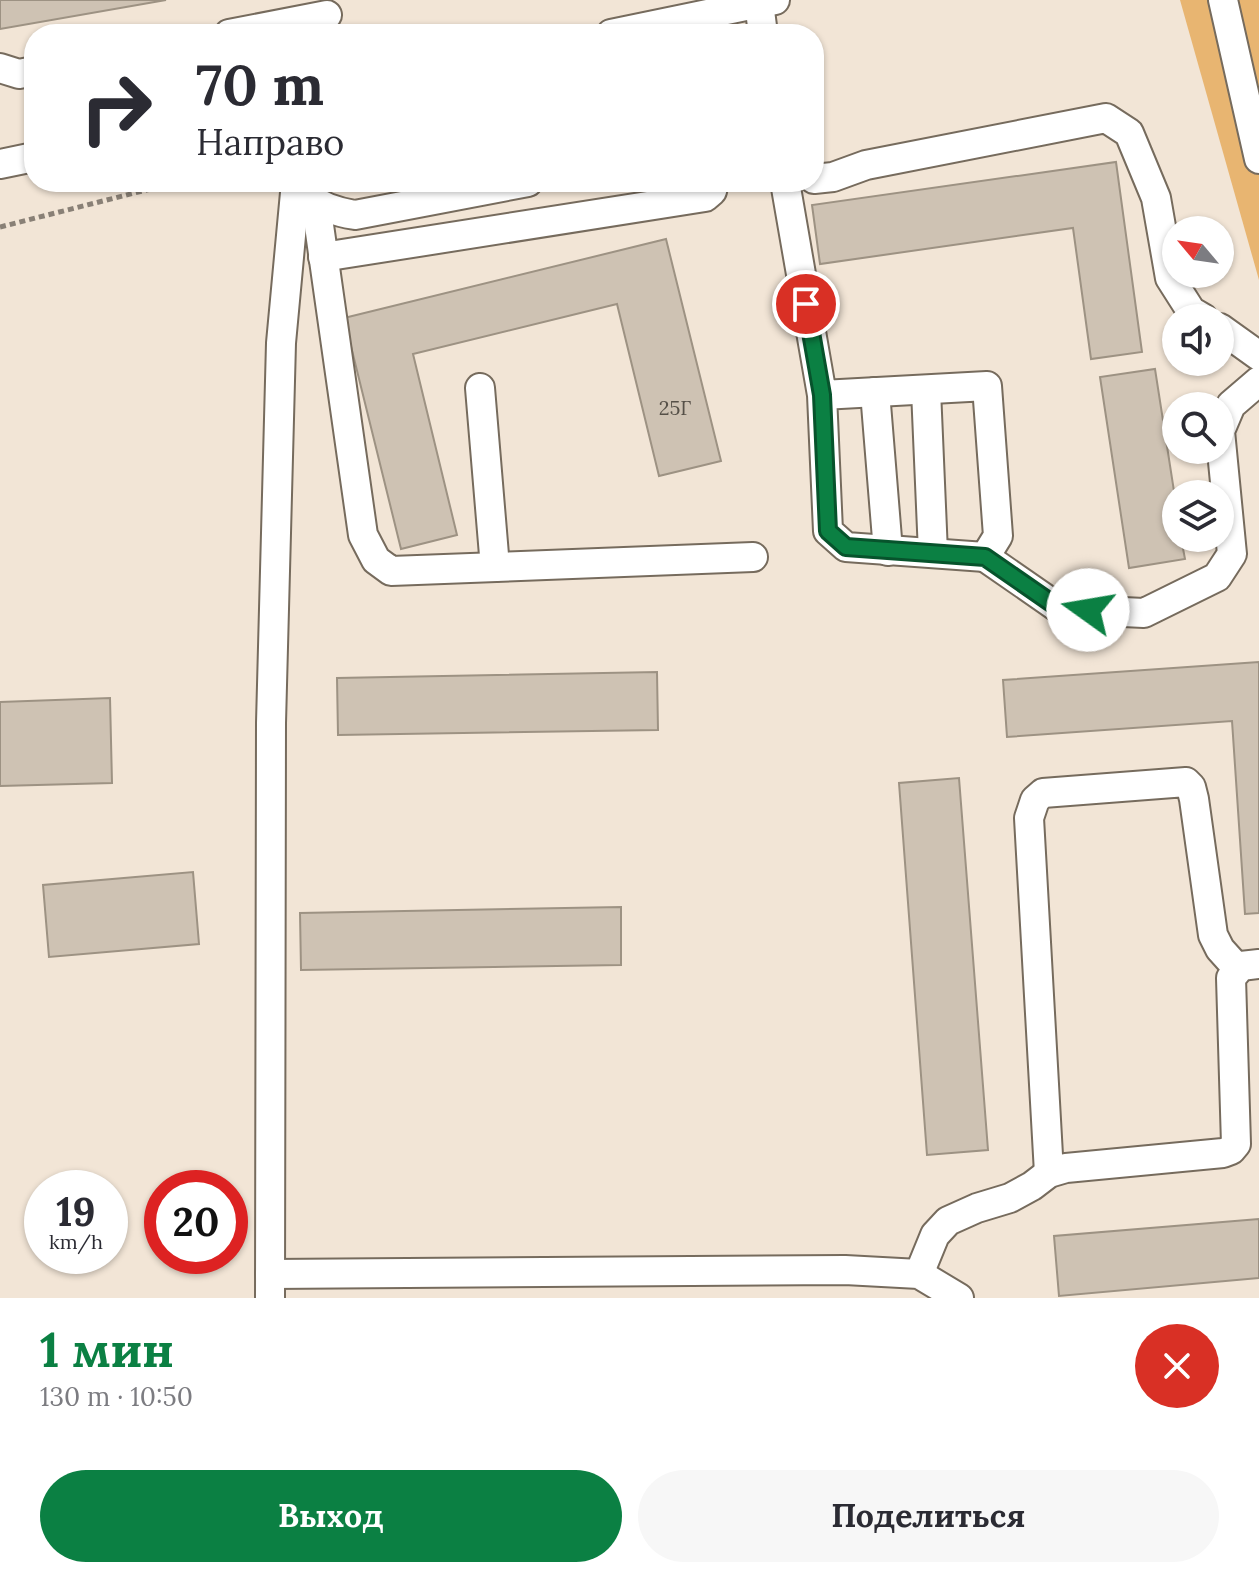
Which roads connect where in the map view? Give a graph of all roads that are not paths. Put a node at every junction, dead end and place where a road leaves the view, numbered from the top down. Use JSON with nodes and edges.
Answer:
{"nodes":[{"id":1,"x":1223,"y":0,"type":"edge"},
{"id":2,"x":767,"y":2,"type":"edge"},
{"id":3,"x":327,"y":15,"type":"dead end"},
{"id":4,"x":281,"y":24,"type":"edge"},
{"id":5,"x":660,"y":24,"type":"edge"},
{"id":6,"x":764,"y":24,"type":"edge"},
{"id":7,"x":0,"y":68,"type":"edge"},
{"id":8,"x":24,"y":73,"type":"edge"},
{"id":9,"x":24,"y":159,"type":"edge"},
{"id":10,"x":1259,"y":159,"type":"edge"},
{"id":11,"x":0,"y":164,"type":"edge"},
{"id":12,"x":824,"y":178,"type":"edge"},
{"id":13,"x":303,"y":192,"type":"edge"},
{"id":14,"x":476,"y":192,"type":"edge"},
{"id":15,"x":711,"y":192,"type":"edge"},
{"id":16,"x":787,"y":192,"type":"edge"},
{"id":17,"x":323,"y":257,"type":"junction"},
{"id":18,"x":1187,"y":304,"type":"edge"},
{"id":19,"x":1234,"y":338,"type":"edge"},
{"id":20,"x":1259,"y":356,"type":"edge"},
{"id":21,"x":1259,"y":381,"type":"edge"},
{"id":22,"x":480,"y":388,"type":"dead end"},
{"id":23,"x":926,"y":390,"type":"junction"},
{"id":24,"x":875,"y":392,"type":"junction"},
{"id":25,"x":822,"y":395,"type":"junction"},
{"id":26,"x":888,"y":551,"type":"junction"},
{"id":27,"x":933,"y":553,"type":"junction"},
{"id":28,"x":753,"y":557,"type":"dead end"},
{"id":29,"x":985,"y":557,"type":"junction"},
{"id":30,"x":495,"y":567,"type":"junction"},
{"id":31,"x":1248,"y":966,"type":"edge"},
{"id":32,"x":1049,"y":1173,"type":"junction"},
{"id":33,"x":919,"y":1274,"type":"junction"},
{"id":34,"x":270,"y":1286,"type":"edge"},
{"id":35,"x":959,"y":1298,"type":"edge"}],
"edges":[{"from":1,"to":10,"type":"street"},
{"from":2,"to":5,"type":"street"},
{"from":2,"to":6,"type":"street"},
{"from":3,"to":4,"type":"street"},
{"from":7,"to":8,"type":"street"},
{"from":9,"to":11,"type":"street"},
{"from":12,"to":18,"type":"street"},
{"from":13,"to":14,"type":"street"},
{"from":13,"to":17,"type":"street"},
{"from":13,"to":34,"type":"street"},
{"from":15,"to":17,"type":"street"},
{"from":16,"to":25,"type":"street"},
{"from":17,"to":30,"type":"street"},
{"from":19,"to":20,"type":"street"},
{"from":21,"to":29,"type":"street"},
{"from":22,"to":30,"type":"street"},
{"from":23,"to":24,"type":"street"},
{"from":23,"to":27,"type":"street"},
{"from":23,"to":29,"type":"street"},
{"from":24,"to":25,"type":"street"},
{"from":24,"to":26,"type":"street"},
{"from":25,"to":26,"type":"street"},
{"from":26,"to":27,"type":"street"},
{"from":27,"to":29,"type":"street"},
{"from":28,"to":30,"type":"street"},
{"from":31,"to":32,"type":"street"},
{"from":31,"to":32,"type":"street"},
{"from":32,"to":33,"type":"street"},
{"from":33,"to":34,"type":"street"},
{"from":33,"to":35,"type":"street"}]}
